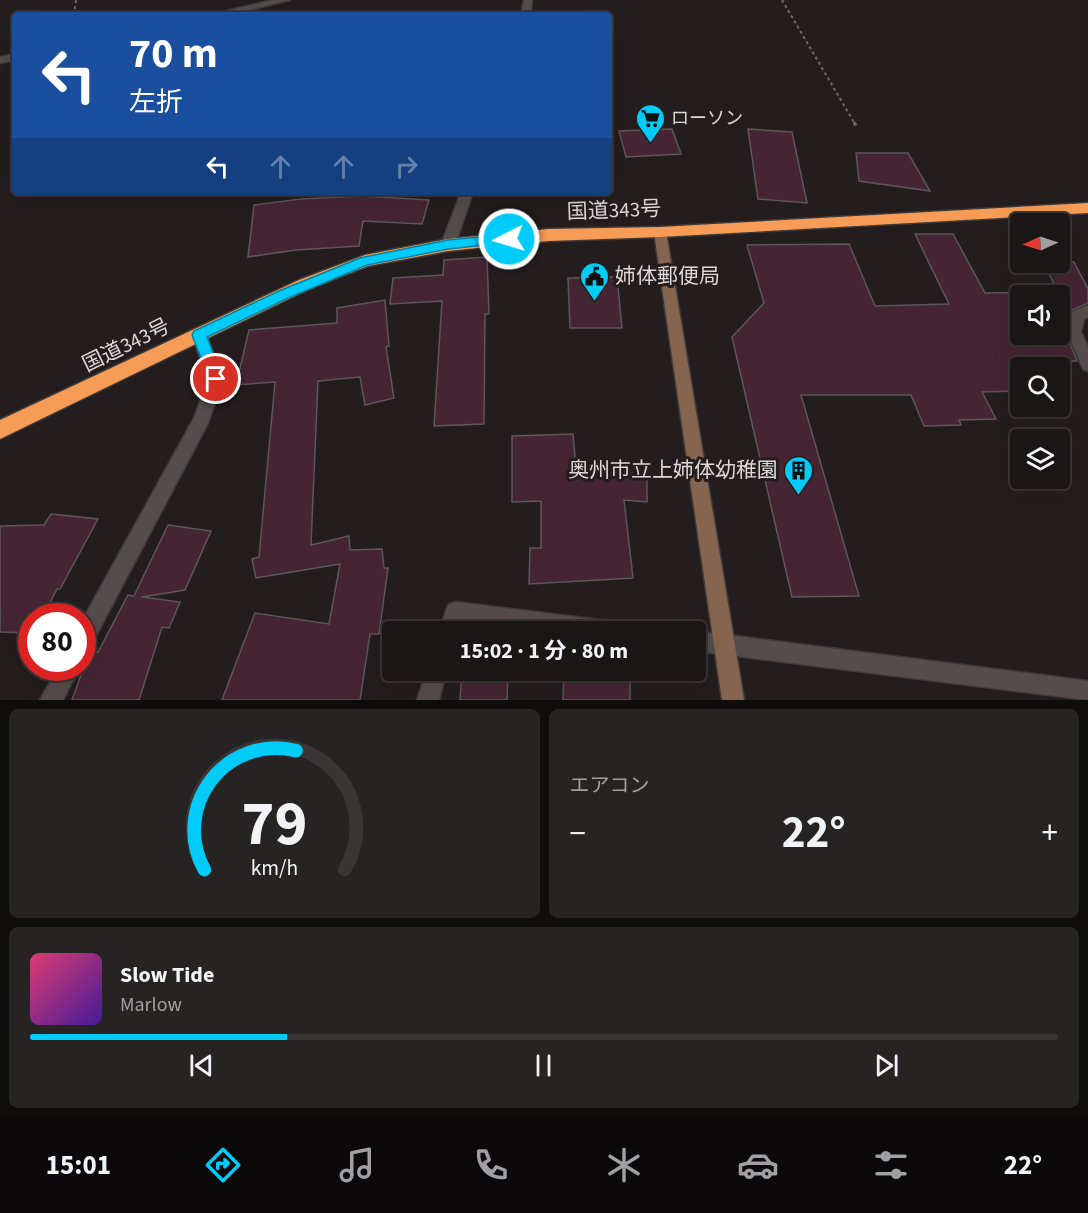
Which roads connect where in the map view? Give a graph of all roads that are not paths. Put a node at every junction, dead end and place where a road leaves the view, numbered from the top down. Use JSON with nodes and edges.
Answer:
{"nodes":[{"id":1,"x":286,"y":0,"type":"edge"},
{"id":2,"x":229,"y":12,"type":"edge"},
{"id":3,"x":467,"y":195,"type":"edge"},
{"id":4,"x":1088,"y":208,"type":"edge"},
{"id":5,"x":660,"y":232,"type":"junction"},
{"id":6,"x":448,"y":245,"type":"junction"},
{"id":7,"x":1088,"y":311,"type":"edge"},
{"id":8,"x":199,"y":335,"type":"junction"},
{"id":9,"x":1088,"y":365,"type":"edge"},
{"id":10,"x":0,"y":430,"type":"edge"},
{"id":11,"x":96,"y":616,"type":"edge"},
{"id":12,"x":452,"y":621,"type":"edge"},
{"id":13,"x":527,"y":621,"type":"edge"},
{"id":14,"x":706,"y":642,"type":"edge"},
{"id":15,"x":726,"y":645,"type":"junction"},
{"id":16,"x":62,"y":681,"type":"edge"},
{"id":17,"x":434,"y":681,"type":"edge"},
{"id":18,"x":1088,"y":691,"type":"edge"},
{"id":19,"x":1069,"y":694,"type":"edge"},
{"id":20,"x":51,"y":700,"type":"edge"},
{"id":21,"x":428,"y":700,"type":"edge"},
{"id":22,"x":733,"y":700,"type":"edge"}],
"edges":[{"from":1,"to":2,"type":"street"},
{"from":3,"to":6,"type":"street"},
{"from":4,"to":5,"type":"highway","name":"国道343号"},
{"from":5,"to":6,"type":"highway","name":"国道343号"},
{"from":5,"to":15,"type":"street"},
{"from":6,"to":8,"type":"highway","name":"国道343号"},
{"from":7,"to":9,"type":"street"},
{"from":8,"to":10,"type":"highway","name":"国道343号"},
{"from":8,"to":11,"type":"street"},
{"from":12,"to":13,"type":"street"},
{"from":14,"to":15,"type":"street"},
{"from":15,"to":19,"type":"street"},
{"from":15,"to":22,"type":"street"},
{"from":16,"to":20,"type":"street"},
{"from":17,"to":21,"type":"street"},
{"from":18,"to":19,"type":"street"}]}
